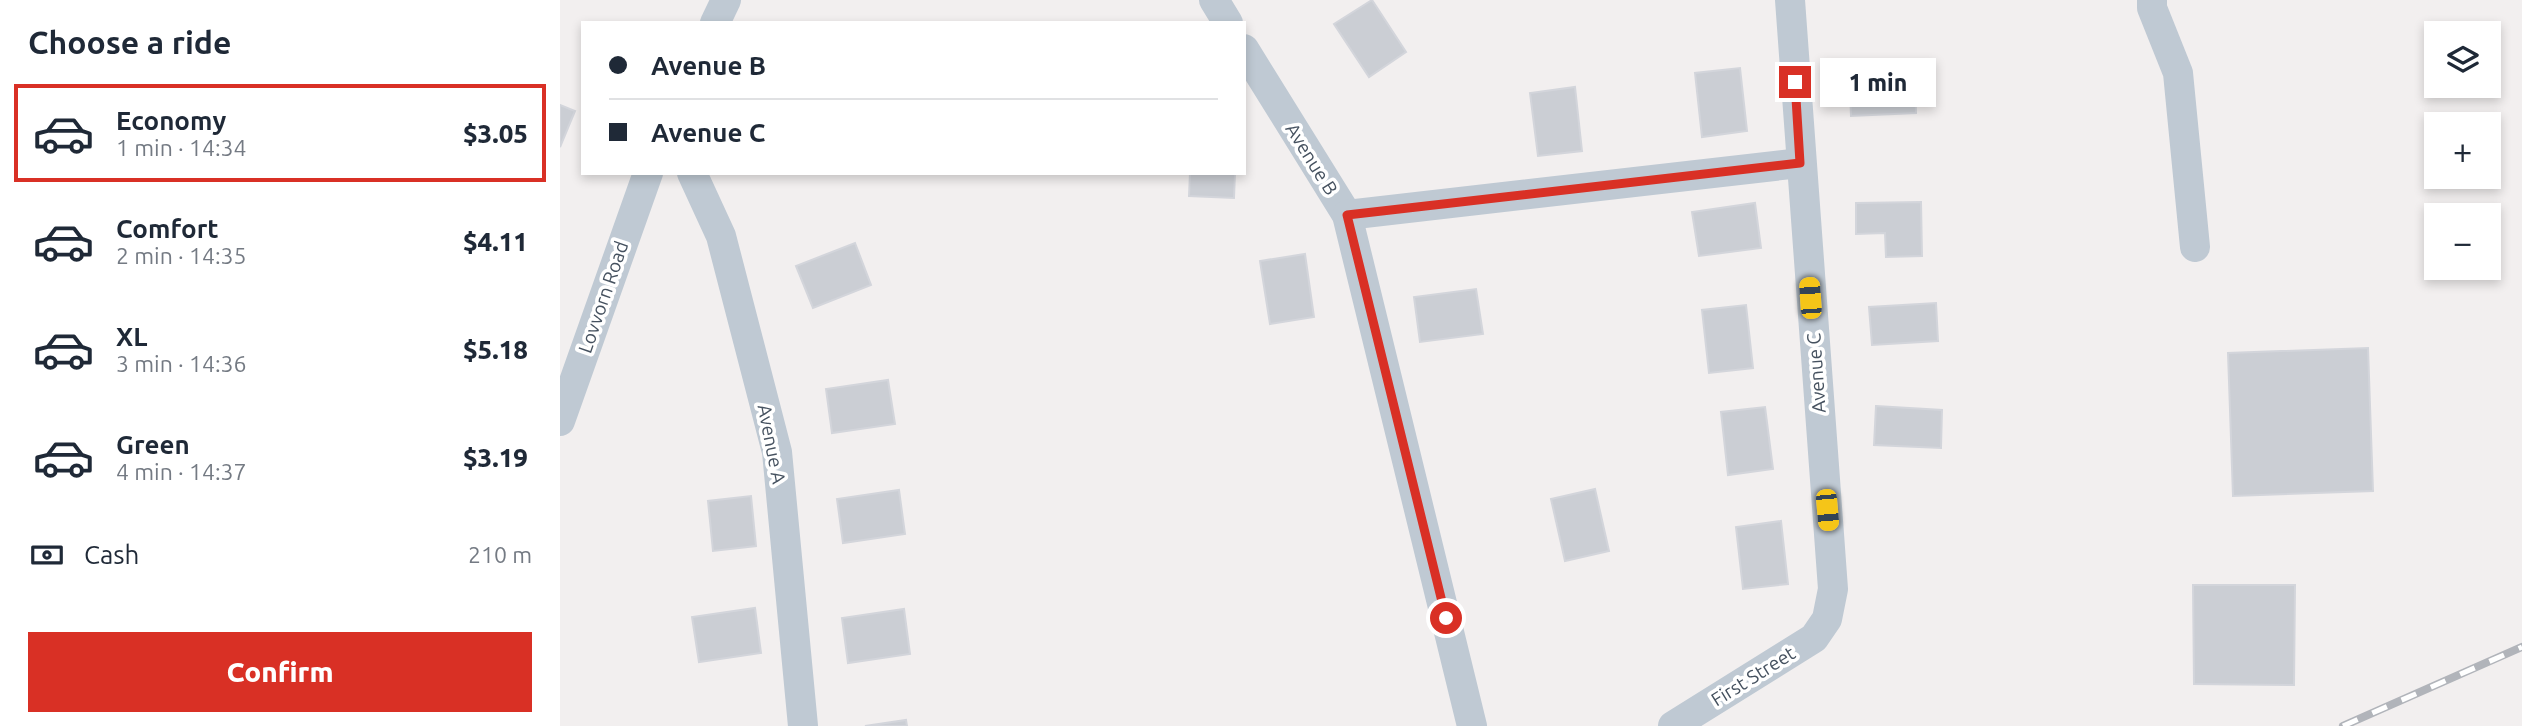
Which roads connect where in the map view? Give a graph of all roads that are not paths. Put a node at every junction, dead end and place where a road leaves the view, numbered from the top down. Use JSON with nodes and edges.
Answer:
{"nodes":[{"id":1,"x":726,"y":0,"type":"edge"},
{"id":2,"x":1214,"y":0,"type":"edge"},
{"id":3,"x":1790,"y":0,"type":"edge"},
{"id":4,"x":2152,"y":0,"type":"edge"},
{"id":5,"x":716,"y":21,"type":"edge"},
{"id":6,"x":1227,"y":21,"type":"edge"},
{"id":7,"x":1246,"y":52,"type":"edge"},
{"id":8,"x":1800,"y":163,"type":"junction"},
{"id":9,"x":647,"y":175,"type":"edge"},
{"id":10,"x":693,"y":175,"type":"edge"},
{"id":11,"x":1347,"y":215,"type":"junction"},
{"id":12,"x":2195,"y":247,"type":"dead end"},
{"id":13,"x":560,"y":421,"type":"edge"},
{"id":14,"x":1827,"y":619,"type":"joint"},
{"id":15,"x":803,"y":726,"type":"edge"},
{"id":16,"x":1472,"y":726,"type":"edge"},
{"id":17,"x":1673,"y":726,"type":"edge"}],
"edges":[{"from":1,"to":5,"type":"street"},
{"from":2,"to":6,"type":"street"},
{"from":3,"to":8,"type":"street","name":"Avenue C"},
{"from":4,"to":12,"type":"street"},
{"from":7,"to":11,"type":"street","name":"Avenue B"},
{"from":8,"to":11,"type":"street"},
{"from":8,"to":14,"type":"street","name":"Avenue C"},
{"from":9,"to":13,"type":"street","name":"Lovvorn Road"},
{"from":10,"to":15,"type":"street","name":"Avenue A"},
{"from":11,"to":16,"type":"street","name":"Avenue B"},
{"from":14,"to":17,"type":"street","name":"First Street"}]}
